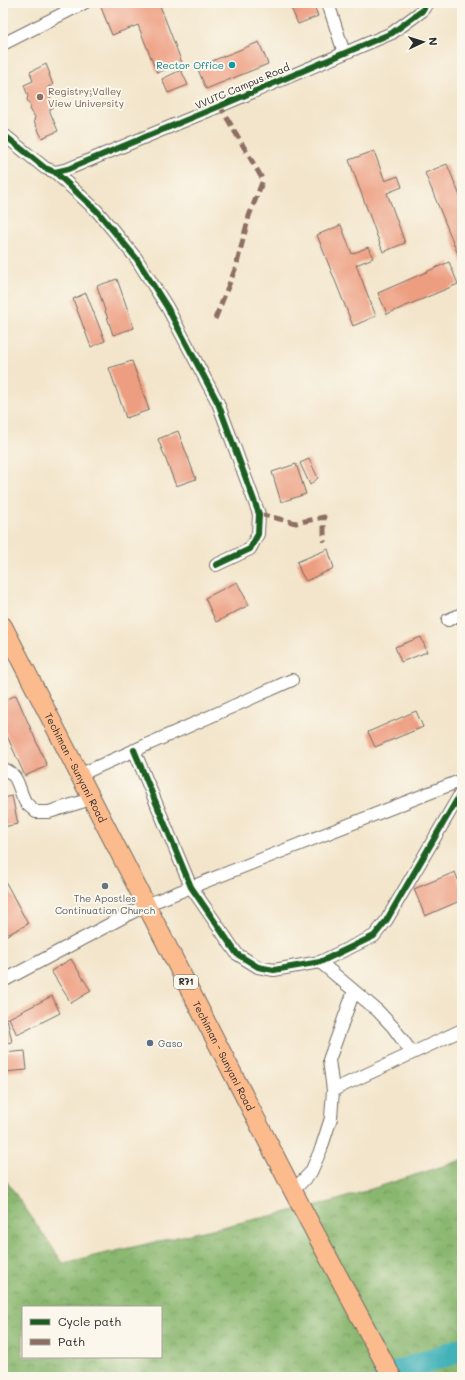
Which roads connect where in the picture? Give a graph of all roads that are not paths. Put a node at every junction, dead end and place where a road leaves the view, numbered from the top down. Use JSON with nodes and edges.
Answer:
{"nodes":[{"id":1,"x":84,"y":3,"type":"edge"},
{"id":2,"x":328,"y":3,"type":"edge"},
{"id":3,"x":427,"y":3,"type":"edge"},
{"id":4,"x":3,"y":44,"type":"edge"},
{"id":5,"x":344,"y":53,"type":"junction"},
{"id":6,"x":3,"y":134,"type":"edge"},
{"id":7,"x":55,"y":172,"type":"junction"},
{"id":8,"x":216,"y":565,"type":"dead end"},
{"id":9,"x":462,"y":614,"type":"edge"},
{"id":10,"x":448,"y":620,"type":"dead end"},
{"id":11,"x":3,"y":626,"type":"edge"},
{"id":12,"x":292,"y":680,"type":"dead end"},
{"id":13,"x":134,"y":750,"type":"junction"},
{"id":14,"x":3,"y":769,"type":"edge"},
{"id":15,"x":79,"y":774,"type":"junction"},
{"id":16,"x":462,"y":780,"type":"edge"},
{"id":17,"x":462,"y":791,"type":"edge"},
{"id":18,"x":91,"y":799,"type":"junction"},
{"id":19,"x":191,"y":887,"type":"junction"},
{"id":20,"x":146,"y":905,"type":"junction"},
{"id":21,"x":320,"y":962,"type":"junction"},
{"id":22,"x":3,"y":981,"type":"edge"},
{"id":23,"x":354,"y":991,"type":"junction"},
{"id":24,"x":462,"y":1030,"type":"edge"},
{"id":25,"x":412,"y":1053,"type":"junction"},
{"id":26,"x":332,"y":1090,"type":"junction"},
{"id":27,"x":293,"y":1191,"type":"junction"},
{"id":28,"x":392,"y":1377,"type":"edge"}],
"edges":[{"from":1,"to":4,"type":"street"},
{"from":2,"to":5,"type":"street"},
{"from":3,"to":5,"type":"street","name":"VVUTC Campus Road"},
{"from":5,"to":7,"type":"street","name":"VVUTC Campus Road"},
{"from":6,"to":7,"type":"street"},
{"from":7,"to":8,"type":"street"},
{"from":9,"to":10,"type":"street"},
{"from":11,"to":15,"type":"main road","name":"Techiman - Sunyani Road","number":"R71"},
{"from":12,"to":13,"type":"street"},
{"from":13,"to":15,"type":"street"},
{"from":13,"to":19,"type":"street"},
{"from":14,"to":18,"type":"street"},
{"from":15,"to":18,"type":"main road","name":"Techiman - Sunyani Road","number":"R71"},
{"from":16,"to":19,"type":"street"},
{"from":17,"to":21,"type":"street"},
{"from":18,"to":20,"type":"main road","name":"Techiman - Sunyani Road","number":"R71"},
{"from":19,"to":20,"type":"street"},
{"from":19,"to":21,"type":"street"},
{"from":20,"to":22,"type":"street"},
{"from":20,"to":27,"type":"main road","name":"Techiman - Sunyani Road","number":"R71"},
{"from":21,"to":23,"type":"street"},
{"from":23,"to":25,"type":"street"},
{"from":23,"to":26,"type":"street"},
{"from":24,"to":25,"type":"street"},
{"from":25,"to":26,"type":"street"},
{"from":26,"to":27,"type":"street"},
{"from":27,"to":28,"type":"main road","name":"Techiman - Sunyani Road","number":"R71"}]}
